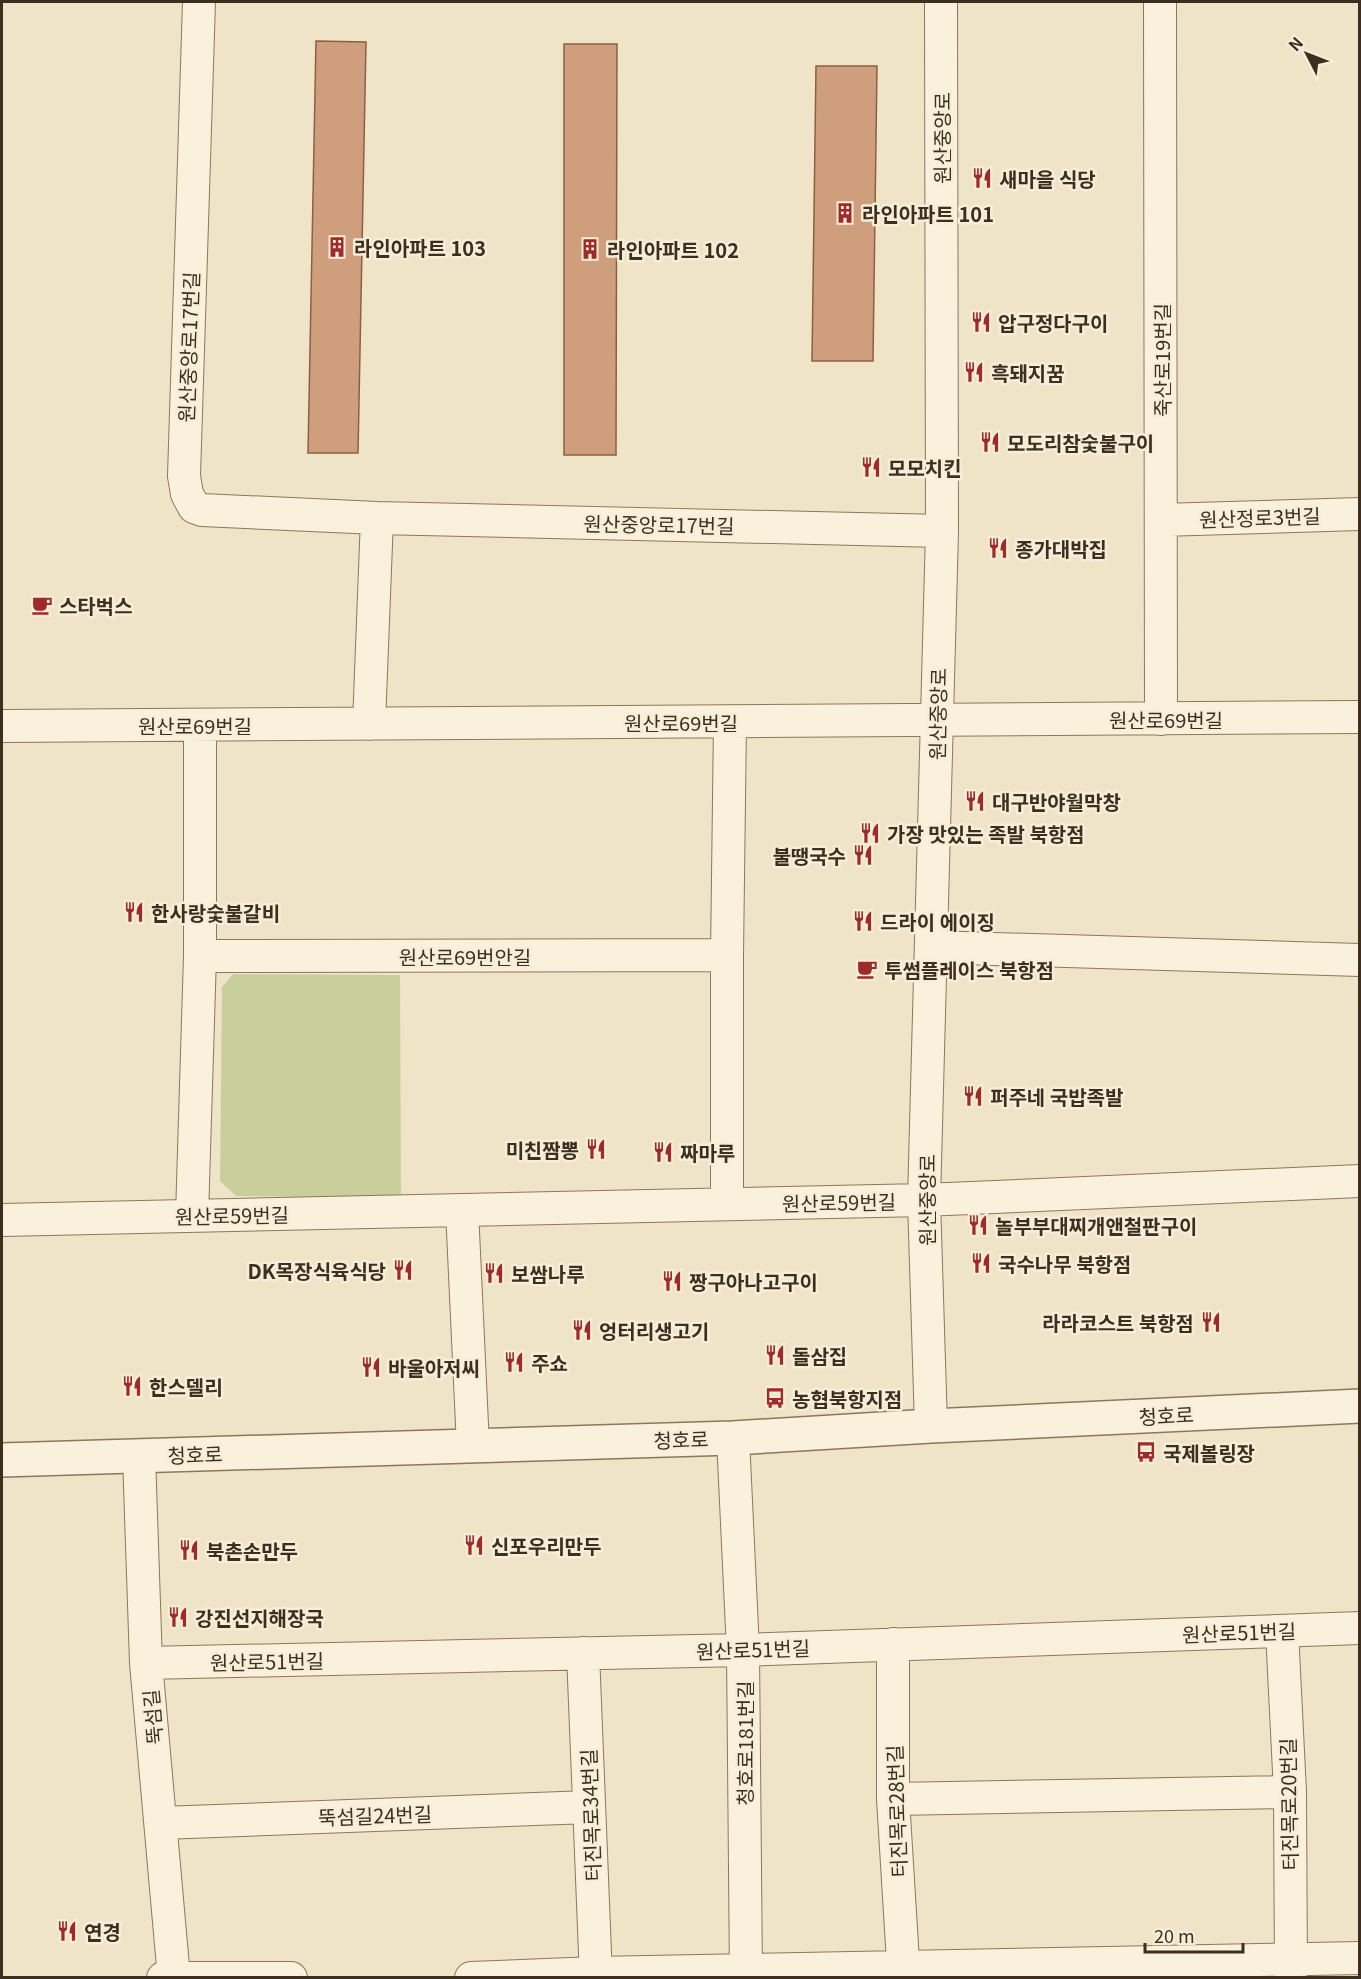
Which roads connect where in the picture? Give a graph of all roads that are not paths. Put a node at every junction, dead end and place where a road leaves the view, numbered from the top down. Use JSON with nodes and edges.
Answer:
{"nodes":[{"id":1,"x":199,"y":2,"type":"edge"},
{"id":2,"x":941,"y":2,"type":"edge"},
{"id":3,"x":1160,"y":2,"type":"edge"},
{"id":4,"x":1359,"y":514,"type":"edge"},
{"id":5,"x":376,"y":518,"type":"junction"},
{"id":6,"x":1161,"y":520,"type":"junction"},
{"id":7,"x":942,"y":531,"type":"junction"},
{"id":8,"x":1359,"y":717,"type":"edge"},
{"id":9,"x":1161,"y":719,"type":"junction"},
{"id":10,"x":937,"y":721,"type":"junction"},
{"id":11,"x":730,"y":722,"type":"junction"},
{"id":12,"x":369,"y":724,"type":"junction"},
{"id":13,"x":200,"y":725,"type":"junction"},
{"id":14,"x":2,"y":726,"type":"edge"},
{"id":15,"x":931,"y":948,"type":"junction"},
{"id":16,"x":727,"y":955,"type":"junction"},
{"id":17,"x":200,"y":956,"type":"junction"},
{"id":18,"x":1359,"y":960,"type":"edge"},
{"id":19,"x":1359,"y":1181,"type":"edge"},
{"id":20,"x":924,"y":1200,"type":"junction"},
{"id":21,"x":727,"y":1204,"type":"junction"},
{"id":22,"x":462,"y":1210,"type":"junction"},
{"id":23,"x":192,"y":1216,"type":"junction"},
{"id":24,"x":2,"y":1220,"type":"edge"},
{"id":25,"x":1359,"y":1406,"type":"edge"},
{"id":26,"x":931,"y":1426,"type":"junction"},
{"id":27,"x":733,"y":1438,"type":"junction"},
{"id":28,"x":473,"y":1446,"type":"junction"},
{"id":29,"x":139,"y":1456,"type":"junction"},
{"id":30,"x":2,"y":1460,"type":"edge"},
{"id":31,"x":1359,"y":1628,"type":"edge"},
{"id":32,"x":1282,"y":1631,"type":"junction"},
{"id":33,"x":893,"y":1644,"type":"junction"},
{"id":34,"x":743,"y":1650,"type":"junction"},
{"id":35,"x":583,"y":1653,"type":"junction"},
{"id":36,"x":146,"y":1663,"type":"junction"},
{"id":37,"x":1290,"y":1792,"type":"junction"},
{"id":38,"x":893,"y":1799,"type":"junction"},
{"id":39,"x":589,"y":1807,"type":"junction"},
{"id":40,"x":162,"y":1823,"type":"junction"},
{"id":41,"x":1359,"y":1958,"type":"edge"},
{"id":42,"x":1291,"y":1968,"type":"edge"},
{"id":43,"x":1145,"y":1970,"type":"edge"},
{"id":44,"x":904,"y":1972,"type":"edge"},
{"id":45,"x":746,"y":1974,"type":"edge"},
{"id":46,"x":596,"y":1975,"type":"edge"},
{"id":47,"x":164,"y":1977,"type":"edge"},
{"id":48,"x":174,"y":1977,"type":"edge"},
{"id":49,"x":291,"y":1977,"type":"edge"},
{"id":50,"x":471,"y":1977,"type":"edge"}],
"edges":[{"from":1,"to":5,"type":"street","name":"원산중앙로17번길"},
{"from":2,"to":7,"type":"street","name":"원산중앙로"},
{"from":3,"to":6,"type":"street","name":"죽산로19번길"},
{"from":4,"to":6,"type":"street","name":"원산정로3번길"},
{"from":5,"to":7,"type":"street","name":"원산중앙로17번길"},
{"from":5,"to":12,"type":"street"},
{"from":6,"to":9,"type":"street","name":"죽산로19번길"},
{"from":7,"to":10,"type":"street","name":"원산중앙로"},
{"from":8,"to":9,"type":"street","name":"원산로69번길"},
{"from":9,"to":10,"type":"street","name":"원산로69번길"},
{"from":10,"to":11,"type":"street","name":"원산로69번길"},
{"from":10,"to":15,"type":"street","name":"원산중앙로"},
{"from":11,"to":12,"type":"street","name":"원산로69번길"},
{"from":11,"to":16,"type":"street"},
{"from":12,"to":13,"type":"street","name":"원산로69번길"},
{"from":13,"to":14,"type":"street","name":"원산로69번길"},
{"from":13,"to":17,"type":"street"},
{"from":15,"to":18,"type":"street"},
{"from":15,"to":20,"type":"street","name":"원산중앙로"},
{"from":16,"to":17,"type":"street","name":"원산로69번안길"},
{"from":16,"to":21,"type":"street"},
{"from":17,"to":23,"type":"street"},
{"from":19,"to":20,"type":"street","name":"원산로59번길"},
{"from":20,"to":21,"type":"street","name":"원산로59번길"},
{"from":20,"to":26,"type":"street","name":"원산중앙로"},
{"from":21,"to":22,"type":"street","name":"원산로59번길"},
{"from":22,"to":23,"type":"street","name":"원산로59번길"},
{"from":22,"to":28,"type":"street"},
{"from":23,"to":24,"type":"street","name":"원산로59번길"},
{"from":25,"to":26,"type":"street","name":"청호로"},
{"from":26,"to":27,"type":"street","name":"청호로"},
{"from":27,"to":28,"type":"street","name":"청호로"},
{"from":27,"to":34,"type":"street","name":"청호로181번길"},
{"from":28,"to":29,"type":"street","name":"청호로"},
{"from":29,"to":30,"type":"street","name":"청호로"},
{"from":29,"to":36,"type":"street","name":"뚝섬길"},
{"from":31,"to":32,"type":"street","name":"원산로51번길"},
{"from":32,"to":33,"type":"street","name":"원산로51번길"},
{"from":32,"to":37,"type":"street","name":"터진목로20번길"},
{"from":33,"to":34,"type":"street","name":"원산로51번길"},
{"from":33,"to":38,"type":"street","name":"터진목로28번길"},
{"from":34,"to":35,"type":"street","name":"원산로51번길"},
{"from":34,"to":45,"type":"street","name":"청호로181번길"},
{"from":35,"to":36,"type":"street","name":"원산로51번길"},
{"from":35,"to":39,"type":"street","name":"터진목로34번길"},
{"from":36,"to":40,"type":"street","name":"뚝섬길"},
{"from":37,"to":38,"type":"street"},
{"from":37,"to":42,"type":"street","name":"터진목로20번길"},
{"from":38,"to":44,"type":"street","name":"터진목로28번길"},
{"from":39,"to":40,"type":"street","name":"뚝섬길24번길"},
{"from":39,"to":46,"type":"street","name":"터진목로34번길"},
{"from":40,"to":48,"type":"street","name":"뚝섬길"},
{"from":41,"to":42,"type":"street"},
{"from":42,"to":43,"type":"street"},
{"from":43,"to":44,"type":"street"},
{"from":44,"to":45,"type":"street"},
{"from":45,"to":46,"type":"street"},
{"from":46,"to":50,"type":"street"},
{"from":47,"to":48,"type":"street"},
{"from":48,"to":49,"type":"street"}]}
